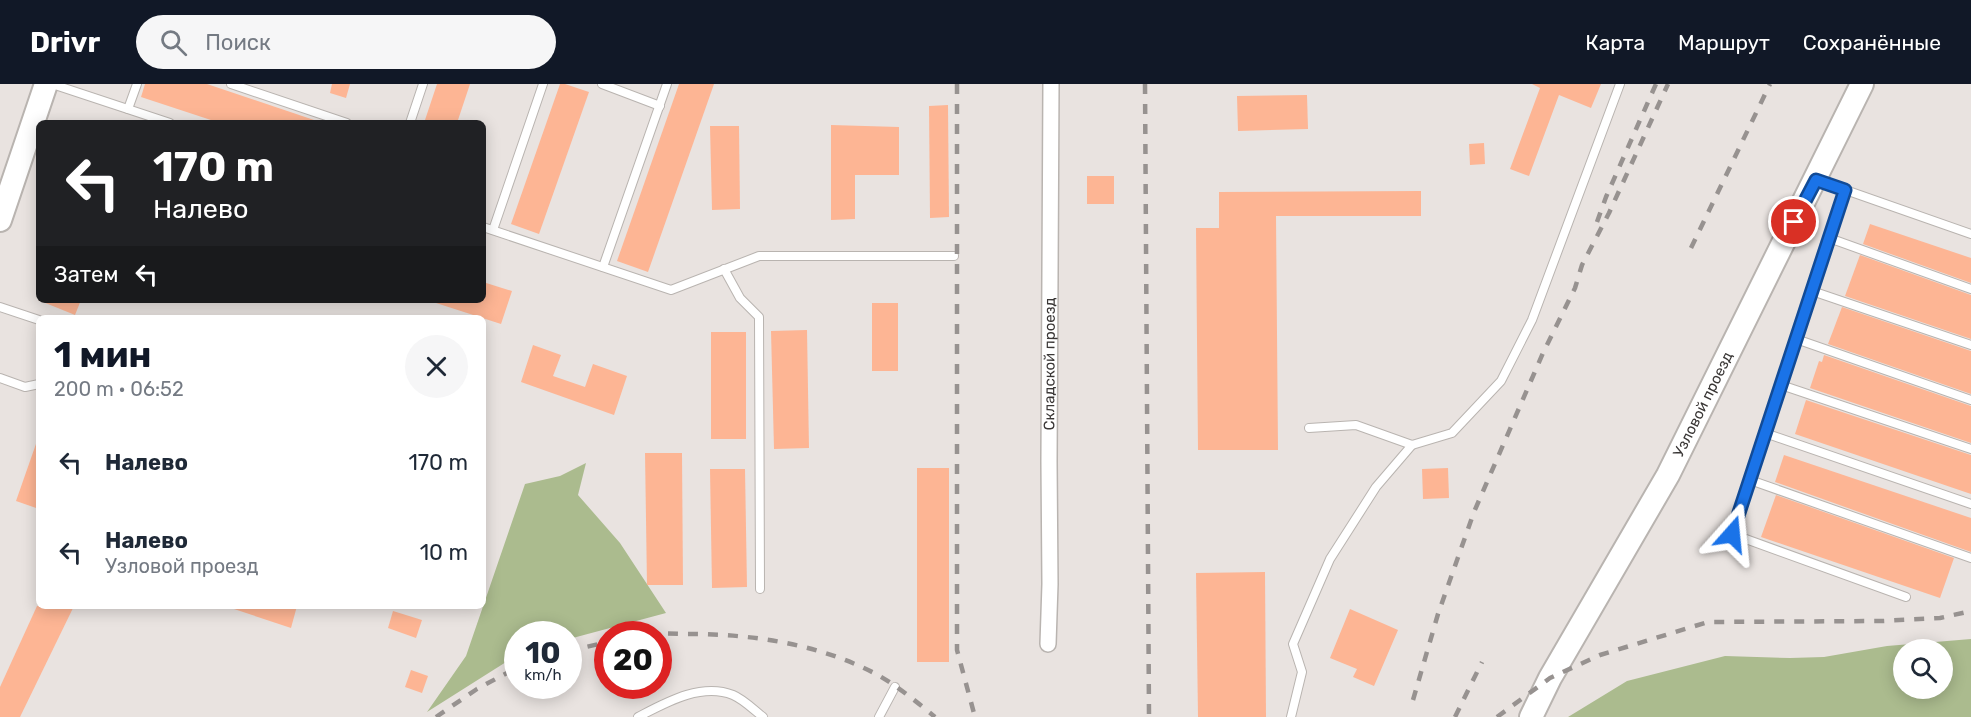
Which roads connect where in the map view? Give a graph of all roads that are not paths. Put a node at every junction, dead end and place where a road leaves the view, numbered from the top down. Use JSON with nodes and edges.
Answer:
{"nodes":[{"id":1,"x":46,"y":84,"type":"edge"},
{"id":2,"x":52,"y":84,"type":"edge"},
{"id":3,"x":137,"y":84,"type":"edge"},
{"id":4,"x":231,"y":84,"type":"edge"},
{"id":5,"x":423,"y":84,"type":"edge"},
{"id":6,"x":543,"y":84,"type":"edge"},
{"id":7,"x":603,"y":84,"type":"edge"},
{"id":8,"x":667,"y":84,"type":"edge"},
{"id":9,"x":1051,"y":84,"type":"edge"},
{"id":10,"x":1620,"y":84,"type":"edge"},
{"id":11,"x":1862,"y":84,"type":"edge"},
{"id":12,"x":660,"y":106,"type":"junction"},
{"id":13,"x":128,"y":109,"type":"junction"},
{"id":14,"x":161,"y":120,"type":"edge"},
{"id":15,"x":338,"y":120,"type":"edge"},
{"id":16,"x":411,"y":120,"type":"edge"},
{"id":17,"x":1816,"y":180,"type":"junction"},
{"id":18,"x":5,"y":190,"type":"edge"},
{"id":19,"x":1845,"y":190,"type":"junction"},
{"id":20,"x":0,"y":220,"type":"edge"},
{"id":21,"x":486,"y":228,"type":"edge"},
{"id":22,"x":493,"y":230,"type":"junction"},
{"id":23,"x":1971,"y":234,"type":"edge"},
{"id":24,"x":1829,"y":238,"type":"junction"},
{"id":25,"x":954,"y":256,"type":"dead end"},
{"id":26,"x":603,"y":267,"type":"junction"},
{"id":27,"x":724,"y":269,"type":"junction"},
{"id":28,"x":1971,"y":289,"type":"edge"},
{"id":29,"x":1812,"y":291,"type":"junction"},
{"id":30,"x":0,"y":307,"type":"edge"},
{"id":31,"x":36,"y":319,"type":"edge"},
{"id":32,"x":1796,"y":339,"type":"junction"},
{"id":33,"x":1971,"y":345,"type":"edge"},
{"id":34,"x":0,"y":378,"type":"edge"},
{"id":35,"x":36,"y":385,"type":"edge"},
{"id":36,"x":1781,"y":385,"type":"junction"},
{"id":37,"x":1971,"y":400,"type":"edge"},
{"id":38,"x":1309,"y":428,"type":"dead end"},
{"id":39,"x":1765,"y":433,"type":"junction"},
{"id":40,"x":1412,"y":445,"type":"junction"},
{"id":41,"x":1971,"y":449,"type":"edge"},
{"id":42,"x":1750,"y":480,"type":"junction"},
{"id":43,"x":1971,"y":504,"type":"edge"},
{"id":44,"x":1971,"y":558,"type":"edge"},
{"id":45,"x":760,"y":589,"type":"dead end"},
{"id":46,"x":1906,"y":597,"type":"dead end"},
{"id":47,"x":1048,"y":644,"type":"dead end"},
{"id":48,"x":895,"y":687,"type":"dead end"},
{"id":49,"x":638,"y":717,"type":"edge"},
{"id":50,"x":763,"y":717,"type":"edge"},
{"id":51,"x":879,"y":717,"type":"edge"},
{"id":52,"x":1291,"y":717,"type":"edge"},
{"id":53,"x":1531,"y":717,"type":"edge"}],
"edges":[{"from":1,"to":18,"type":"street"},
{"from":2,"to":13,"type":"lane"},
{"from":3,"to":13,"type":"lane"},
{"from":4,"to":15,"type":"lane"},
{"from":5,"to":16,"type":"lane"},
{"from":6,"to":22,"type":"lane"},
{"from":7,"to":12,"type":"lane"},
{"from":8,"to":12,"type":"lane"},
{"from":9,"to":47,"type":"street","name":"Складской проезд"},
{"from":10,"to":40,"type":"lane"},
{"from":11,"to":17,"type":"street","name":"Узловой проезд"},
{"from":12,"to":26,"type":"lane"},
{"from":13,"to":14,"type":"lane"},
{"from":17,"to":19,"type":"lane"},
{"from":17,"to":53,"type":"street","name":"Узловой проезд"},
{"from":18,"to":20,"type":"street"},
{"from":19,"to":23,"type":"lane"},
{"from":19,"to":24,"type":"lane"},
{"from":21,"to":22,"type":"lane"},
{"from":22,"to":26,"type":"lane"},
{"from":24,"to":28,"type":"lane"},
{"from":24,"to":29,"type":"lane"},
{"from":25,"to":27,"type":"lane"},
{"from":26,"to":27,"type":"lane"},
{"from":27,"to":45,"type":"lane"},
{"from":29,"to":32,"type":"lane"},
{"from":29,"to":33,"type":"lane"},
{"from":30,"to":31,"type":"lane"},
{"from":32,"to":36,"type":"lane"},
{"from":32,"to":37,"type":"lane"},
{"from":34,"to":35,"type":"lane"},
{"from":36,"to":39,"type":"lane"},
{"from":36,"to":41,"type":"lane"},
{"from":38,"to":40,"type":"lane"},
{"from":39,"to":42,"type":"lane"},
{"from":39,"to":43,"type":"lane"},
{"from":40,"to":52,"type":"lane"},
{"from":42,"to":44,"type":"lane"},
{"from":42,"to":46,"type":"lane"},
{"from":48,"to":51,"type":"lane"},
{"from":49,"to":50,"type":"lane"}]}
